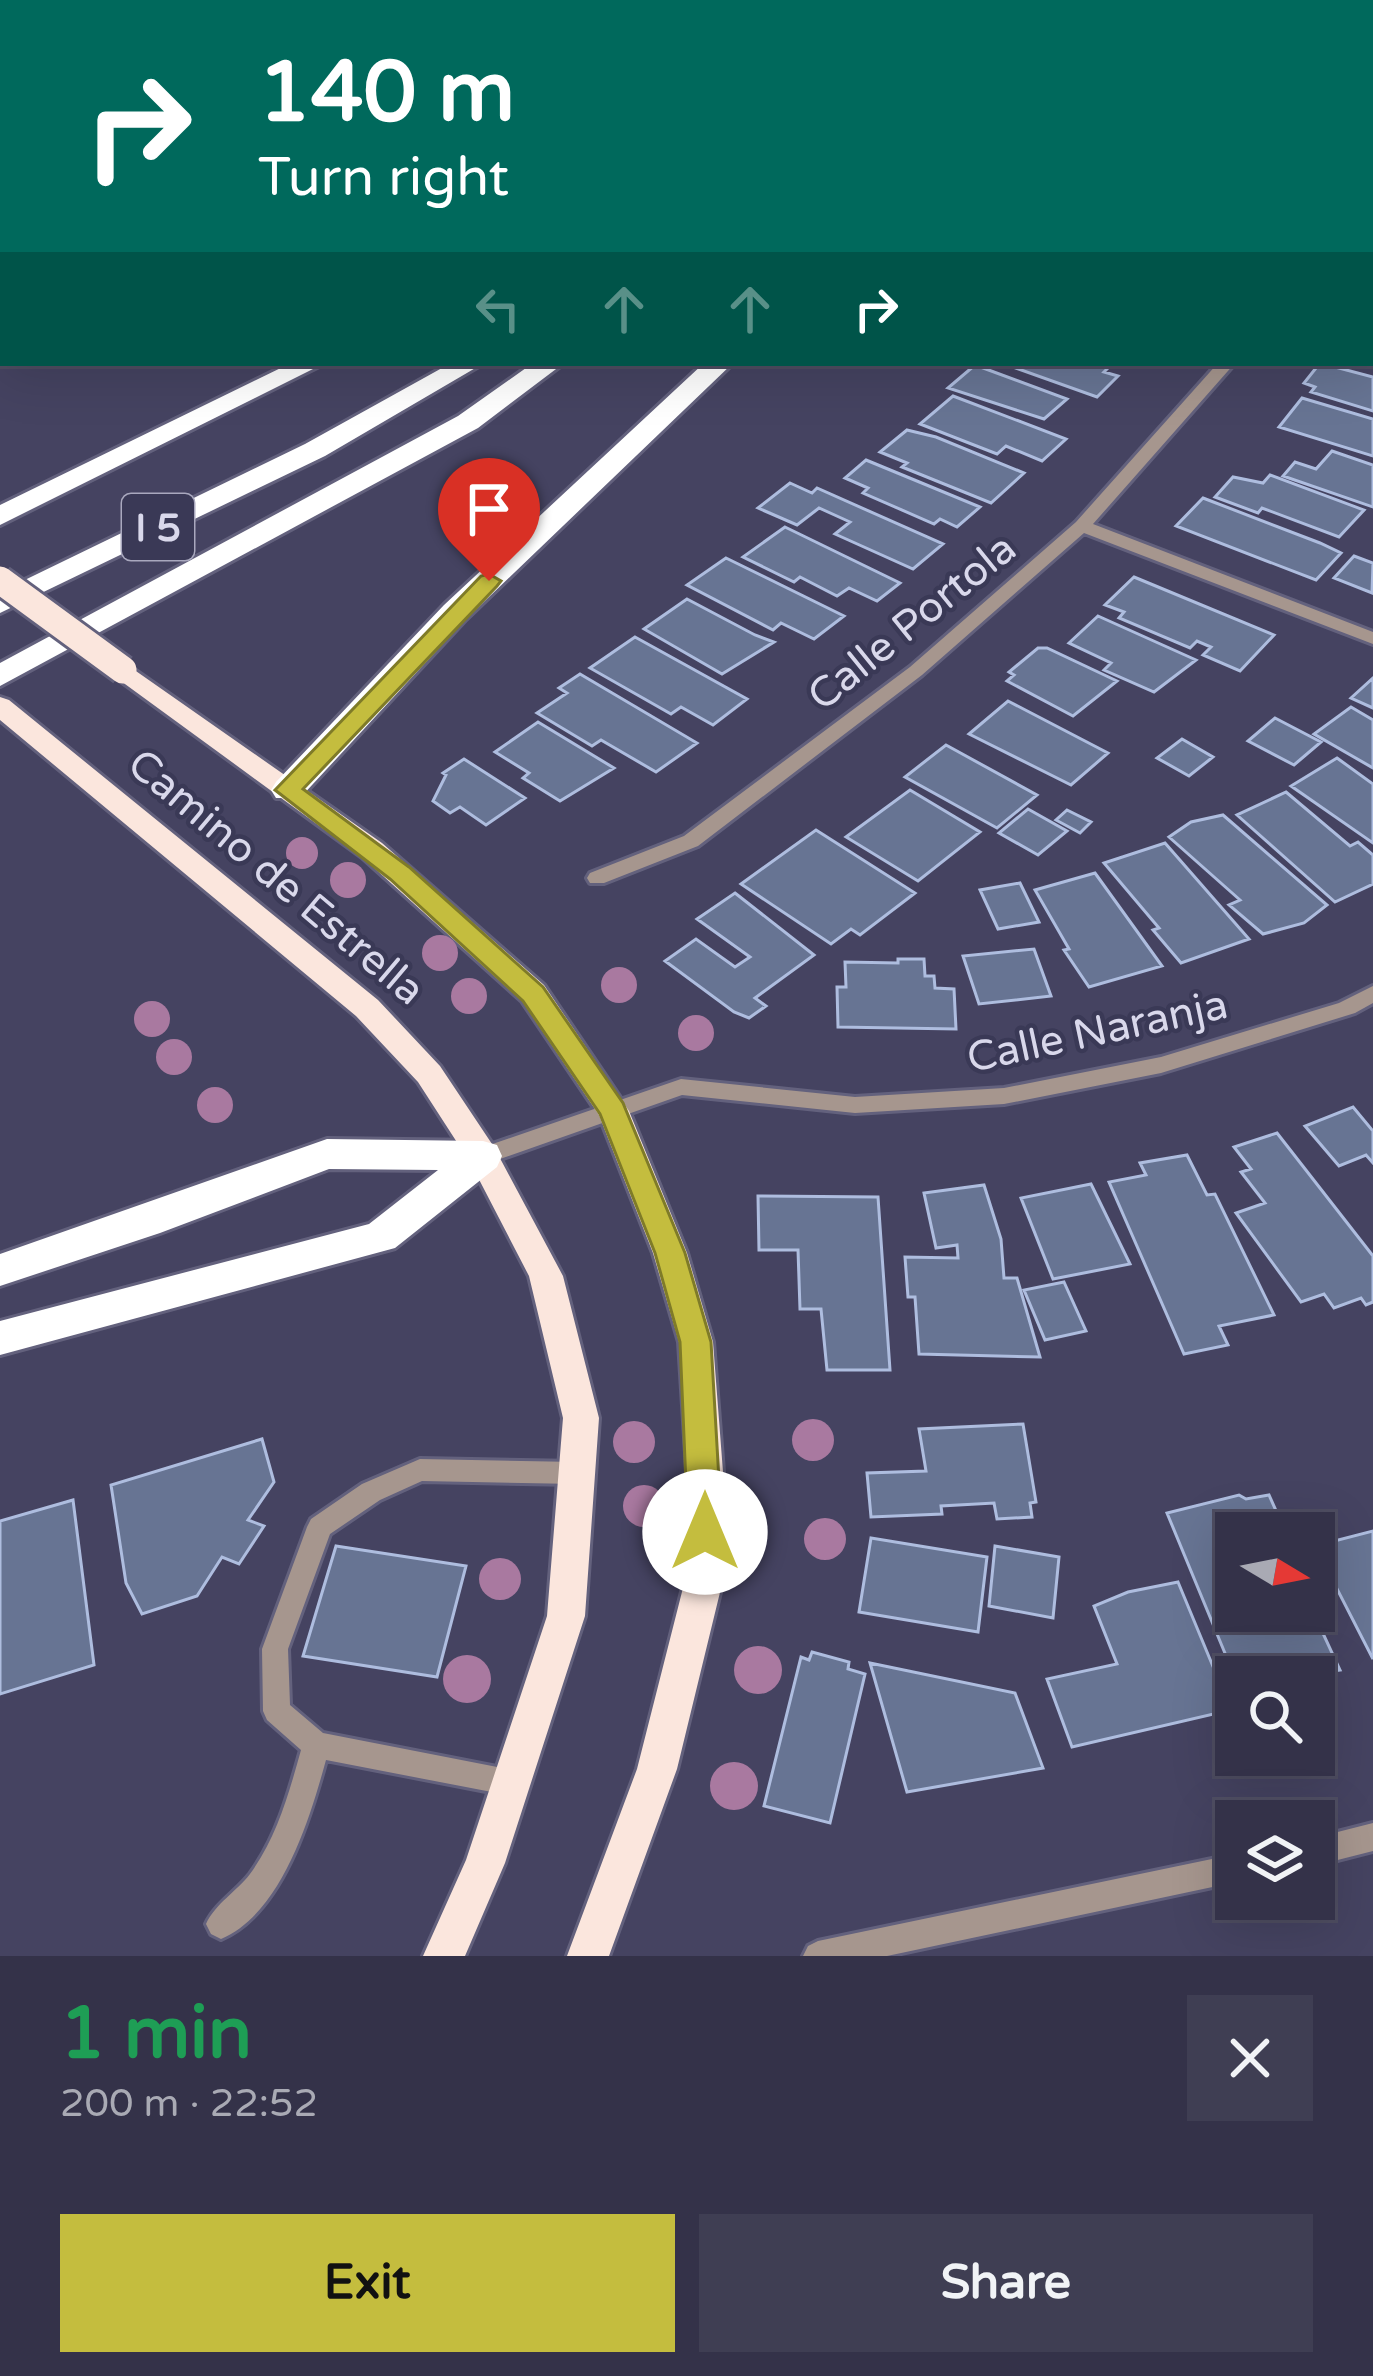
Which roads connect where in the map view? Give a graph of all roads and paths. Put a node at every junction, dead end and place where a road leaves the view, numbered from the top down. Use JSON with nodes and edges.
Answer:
{"nodes":[{"id":1,"x":306,"y":366,"type":"edge"},
{"id":2,"x":466,"y":366,"type":"edge"},
{"id":3,"x":547,"y":366,"type":"edge"},
{"id":4,"x":717,"y":366,"type":"edge"},
{"id":5,"x":1224,"y":366,"type":"edge"},
{"id":6,"x":0,"y":516,"type":"edge"},
{"id":7,"x":1082,"y":526,"type":"junction"},
{"id":8,"x":0,"y":580,"type":"edge"},
{"id":9,"x":0,"y":604,"type":"edge"},
{"id":10,"x":1373,"y":638,"type":"edge"},
{"id":11,"x":0,"y":676,"type":"edge"},
{"id":12,"x":13,"y":716,"type":"edge"},
{"id":13,"x":287,"y":790,"type":"junction"},
{"id":14,"x":597,"y":878,"type":"dead end"},
{"id":15,"x":1373,"y":994,"type":"edge"},
{"id":16,"x":613,"y":1111,"type":"junction"},
{"id":17,"x":483,"y":1156,"type":"junction"},
{"id":18,"x":0,"y":1270,"type":"edge"},
{"id":19,"x":0,"y":1338,"type":"edge"},
{"id":20,"x":578,"y":1473,"type":"junction"},
{"id":21,"x":316,"y":1745,"type":"junction"},
{"id":22,"x":512,"y":1783,"type":"junction"},
{"id":23,"x":1373,"y":1837,"type":"edge"},
{"id":24,"x":1335,"y":1847,"type":"edge"},
{"id":25,"x":1215,"y":1872,"type":"edge"},
{"id":26,"x":221,"y":1924,"type":"dead end"},
{"id":27,"x":444,"y":1956,"type":"edge"},
{"id":28,"x":588,"y":1956,"type":"edge"},
{"id":29,"x":818,"y":1956,"type":"edge"}],
"edges":[{"from":1,"to":6,"type":"highway","number":"I 5"},
{"from":2,"to":9,"type":"highway","number":"I 5"},
{"from":3,"to":11,"type":"highway"},
{"from":4,"to":13,"type":"highway"},
{"from":5,"to":7,"type":"street","name":"Calle Portola"},
{"from":7,"to":10,"type":"street"},
{"from":7,"to":14,"type":"street","name":"Calle Portola"},
{"from":8,"to":13,"type":"main road","name":"Camino de Estrella","bridge":true},
{"from":12,"to":17,"type":"main road","name":"Camino de Estrella"},
{"from":13,"to":16,"type":"main road","name":"Camino de Estrella"},
{"from":15,"to":16,"type":"street","name":"Calle Naranja"},
{"from":16,"to":17,"type":"street","name":"Calle Naranja"},
{"from":16,"to":28,"type":"main road","name":"Camino de Estrella"},
{"from":17,"to":18,"type":"highway"},
{"from":17,"to":19,"type":"highway"},
{"from":17,"to":20,"type":"main road","name":"Camino de Estrella"},
{"from":20,"to":21,"type":"street"},
{"from":20,"to":22,"type":"main road","name":"Camino de Estrella"},
{"from":21,"to":22,"type":"street"},
{"from":21,"to":26,"type":"street"},
{"from":22,"to":27,"type":"main road","name":"Camino de Estrella"},
{"from":23,"to":24,"type":"street"},
{"from":25,"to":29,"type":"street"}]}
